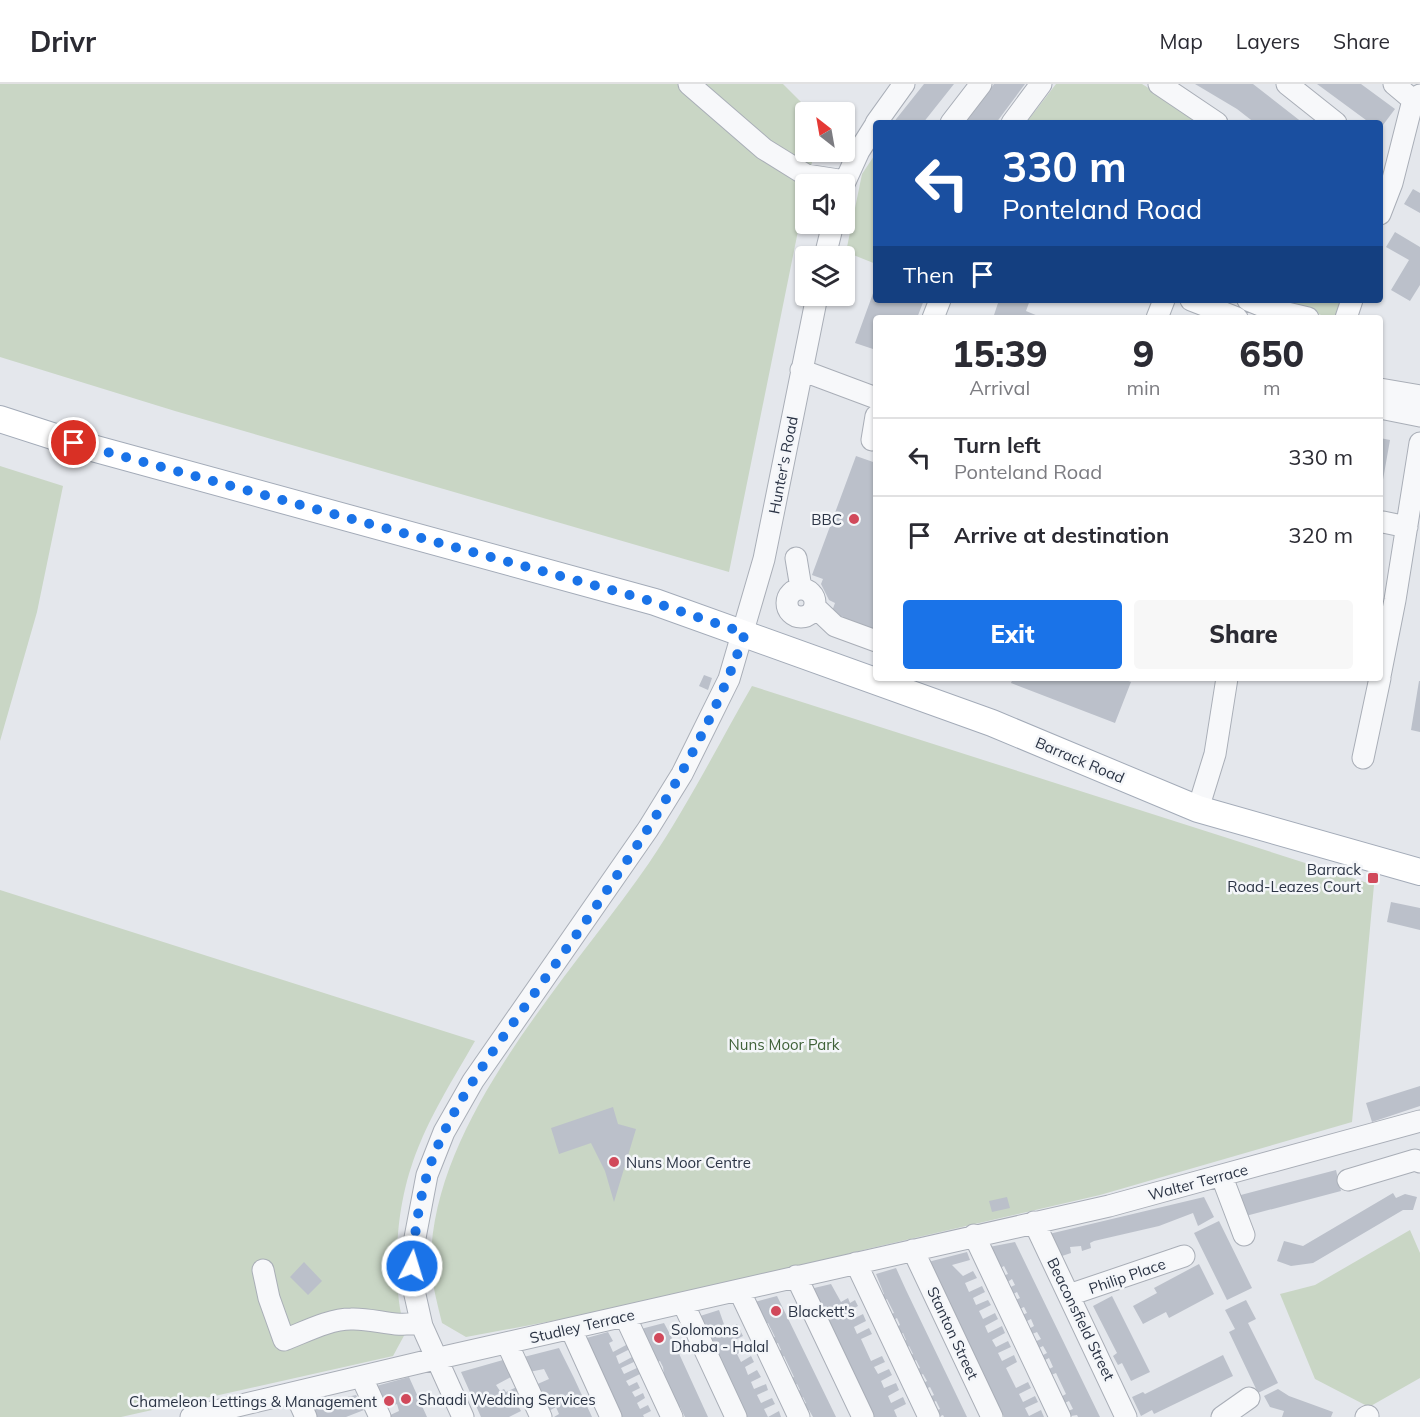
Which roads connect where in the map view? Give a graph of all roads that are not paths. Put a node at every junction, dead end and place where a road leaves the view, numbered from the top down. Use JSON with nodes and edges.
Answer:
{"nodes":[{"id":1,"x":689,"y":84,"type":"edge"},
{"id":2,"x":904,"y":84,"type":"edge"},
{"id":3,"x":981,"y":84,"type":"edge"},
{"id":4,"x":1041,"y":84,"type":"edge"},
{"id":5,"x":1159,"y":84,"type":"edge"},
{"id":6,"x":1287,"y":84,"type":"edge"},
{"id":7,"x":1394,"y":84,"type":"edge"},
{"id":8,"x":1417,"y":98,"type":"edge"},
{"id":9,"x":880,"y":120,"type":"edge"},
{"id":10,"x":953,"y":120,"type":"edge"},
{"id":11,"x":1014,"y":120,"type":"edge"},
{"id":12,"x":1213,"y":120,"type":"edge"},
{"id":13,"x":1332,"y":120,"type":"edge"},
{"id":14,"x":873,"y":131,"type":"edge"},
{"id":15,"x":1388,"y":164,"type":"edge"},
{"id":16,"x":804,"y":174,"type":"edge"},
{"id":17,"x":849,"y":174,"type":"edge"},
{"id":18,"x":1383,"y":195,"type":"edge"},
{"id":19,"x":1199,"y":303,"type":"edge"},
{"id":20,"x":1254,"y":303,"type":"edge"},
{"id":21,"x":815,"y":306,"type":"edge"},
{"id":22,"x":1274,"y":314,"type":"edge"},
{"id":23,"x":1229,"y":315,"type":"edge"},
{"id":24,"x":801,"y":370,"type":"junction"},
{"id":25,"x":1383,"y":390,"type":"edge"},
{"id":26,"x":1420,"y":396,"type":"edge"},
{"id":27,"x":873,"y":397,"type":"edge"},
{"id":28,"x":1383,"y":409,"type":"edge"},
{"id":29,"x":1420,"y":416,"type":"edge"},
{"id":30,"x":0,"y":419,"type":"edge"},
{"id":31,"x":873,"y":434,"type":"edge"},
{"id":32,"x":872,"y":440,"type":"dead end"},
{"id":33,"x":1420,"y":443,"type":"edge"},
{"id":34,"x":1383,"y":522,"type":"dead end"},
{"id":35,"x":1407,"y":527,"type":"junction"},
{"id":36,"x":795,"y":558,"type":"dead end"},
{"id":37,"x":745,"y":633,"type":"junction"},
{"id":38,"x":873,"y":640,"type":"edge"},
{"id":39,"x":1383,"y":660,"type":"edge"},
{"id":40,"x":873,"y":680,"type":"edge"},
{"id":41,"x":877,"y":681,"type":"edge"},
{"id":42,"x":1225,"y":681,"type":"edge"},
{"id":43,"x":1379,"y":681,"type":"edge"},
{"id":44,"x":1363,"y":759,"type":"dead end"},
{"id":45,"x":1198,"y":809,"type":"junction"},
{"id":46,"x":1420,"y":872,"type":"edge"},
{"id":47,"x":1420,"y":1121,"type":"edge"},
{"id":48,"x":1420,"y":1162,"type":"edge"},
{"id":49,"x":1222,"y":1177,"type":"junction"},
{"id":50,"x":1348,"y":1180,"type":"dead end"},
{"id":51,"x":1034,"y":1222,"type":"junction"},
{"id":52,"x":974,"y":1235,"type":"junction"},
{"id":53,"x":1244,"y":1235,"type":"dead end"},
{"id":54,"x":913,"y":1250,"type":"junction"},
{"id":55,"x":1184,"y":1256,"type":"dead end"},
{"id":56,"x":856,"y":1263,"type":"junction"},
{"id":57,"x":263,"y":1270,"type":"dead end"},
{"id":58,"x":796,"y":1276,"type":"junction"},
{"id":59,"x":739,"y":1290,"type":"junction"},
{"id":60,"x":1069,"y":1295,"type":"junction"},
{"id":61,"x":682,"y":1303,"type":"junction"},
{"id":62,"x":625,"y":1316,"type":"junction"},
{"id":63,"x":421,"y":1322,"type":"junction"},
{"id":64,"x":572,"y":1329,"type":"junction"},
{"id":65,"x":507,"y":1343,"type":"junction"},
{"id":66,"x":435,"y":1359,"type":"junction"},
{"id":67,"x":362,"y":1378,"type":"junction"},
{"id":68,"x":295,"y":1393,"type":"junction"},
{"id":69,"x":1249,"y":1398,"type":"dead end"},
{"id":70,"x":229,"y":1413,"type":"edge"},
{"id":71,"x":191,"y":1417,"type":"edge"},
{"id":72,"x":306,"y":1417,"type":"edge"},
{"id":73,"x":380,"y":1417,"type":"edge"},
{"id":74,"x":463,"y":1417,"type":"edge"},
{"id":75,"x":541,"y":1417,"type":"edge"},
{"id":76,"x":611,"y":1417,"type":"edge"},
{"id":77,"x":672,"y":1417,"type":"edge"},
{"id":78,"x":735,"y":1417,"type":"edge"},
{"id":79,"x":799,"y":1417,"type":"edge"},
{"id":80,"x":863,"y":1417,"type":"edge"},
{"id":81,"x":929,"y":1417,"type":"edge"},
{"id":82,"x":992,"y":1417,"type":"edge"},
{"id":83,"x":1060,"y":1417,"type":"edge"},
{"id":84,"x":1126,"y":1417,"type":"edge"},
{"id":85,"x":1222,"y":1417,"type":"edge"}],
"edges":[{"from":1,"to":16,"type":"street"},
{"from":2,"to":9,"type":"street"},
{"from":3,"to":10,"type":"street"},
{"from":4,"to":11,"type":"street"},
{"from":5,"to":12,"type":"street"},
{"from":6,"to":13,"type":"street"},
{"from":7,"to":8,"type":"street"},
{"from":8,"to":15,"type":"street"},
{"from":14,"to":17,"type":"street"},
{"from":15,"to":18,"type":"street"},
{"from":19,"to":23,"type":"street"},
{"from":20,"to":22,"type":"street"},
{"from":21,"to":24,"type":"street","name":"Hunter's Road"},
{"from":24,"to":27,"type":"street"},
{"from":24,"to":37,"type":"street","name":"Hunter's Road"},
{"from":25,"to":26,"type":"street"},
{"from":28,"to":29,"type":"street"},
{"from":30,"to":37,"type":"main road","name":"Barrack Road"},
{"from":31,"to":32,"type":"street"},
{"from":33,"to":35,"type":"street"},
{"from":34,"to":35,"type":"street"},
{"from":35,"to":39,"type":"street"},
{"from":36,"to":38,"type":"street"},
{"from":37,"to":40,"type":"main road","name":"Barrack Road"},
{"from":37,"to":63,"type":"street","name":"Hunter's Road"},
{"from":41,"to":45,"type":"main road","name":"Barrack Road"},
{"from":42,"to":45,"type":"street"},
{"from":43,"to":44,"type":"street"},
{"from":45,"to":46,"type":"main road","name":"Barrack Road"},
{"from":47,"to":49,"type":"street","name":"Walter Terrace"},
{"from":48,"to":50,"type":"street"},
{"from":49,"to":51,"type":"street","name":"Walter Terrace"},
{"from":49,"to":53,"type":"street"},
{"from":51,"to":52,"type":"street","name":"Walter Terrace"},
{"from":51,"to":60,"type":"street","name":"Beaconsfield Street"},
{"from":52,"to":54,"type":"street","name":"Studley Terrace"},
{"from":52,"to":83,"type":"street"},
{"from":54,"to":56,"type":"street","name":"Studley Terrace"},
{"from":54,"to":82,"type":"street","name":"Stanton Street"},
{"from":55,"to":60,"type":"street","name":"Philip Place"},
{"from":56,"to":58,"type":"street","name":"Studley Terrace"},
{"from":56,"to":81,"type":"street"},
{"from":57,"to":63,"type":"street"},
{"from":58,"to":59,"type":"street","name":"Studley Terrace"},
{"from":58,"to":80,"type":"street"},
{"from":59,"to":61,"type":"street","name":"Studley Terrace"},
{"from":59,"to":79,"type":"street"},
{"from":60,"to":84,"type":"street","name":"Beaconsfield Street"},
{"from":61,"to":62,"type":"street","name":"Studley Terrace"},
{"from":61,"to":78,"type":"street"},
{"from":62,"to":64,"type":"street","name":"Studley Terrace"},
{"from":62,"to":77,"type":"street"},
{"from":63,"to":66,"type":"street","name":"Hunter's Road"},
{"from":64,"to":65,"type":"street","name":"Studley Terrace"},
{"from":64,"to":76,"type":"street"},
{"from":65,"to":66,"type":"street","name":"Studley Terrace"},
{"from":65,"to":75,"type":"street"},
{"from":66,"to":67,"type":"street","name":"Studley Terrace"},
{"from":66,"to":74,"type":"street","name":"Hunter's Road"},
{"from":67,"to":68,"type":"street","name":"Studley Terrace"},
{"from":67,"to":73,"type":"street"},
{"from":68,"to":70,"type":"street","name":"Studley Terrace"},
{"from":68,"to":72,"type":"street"},
{"from":69,"to":85,"type":"street"},
{"from":70,"to":71,"type":"street","name":"Studley Terrace"}]}
